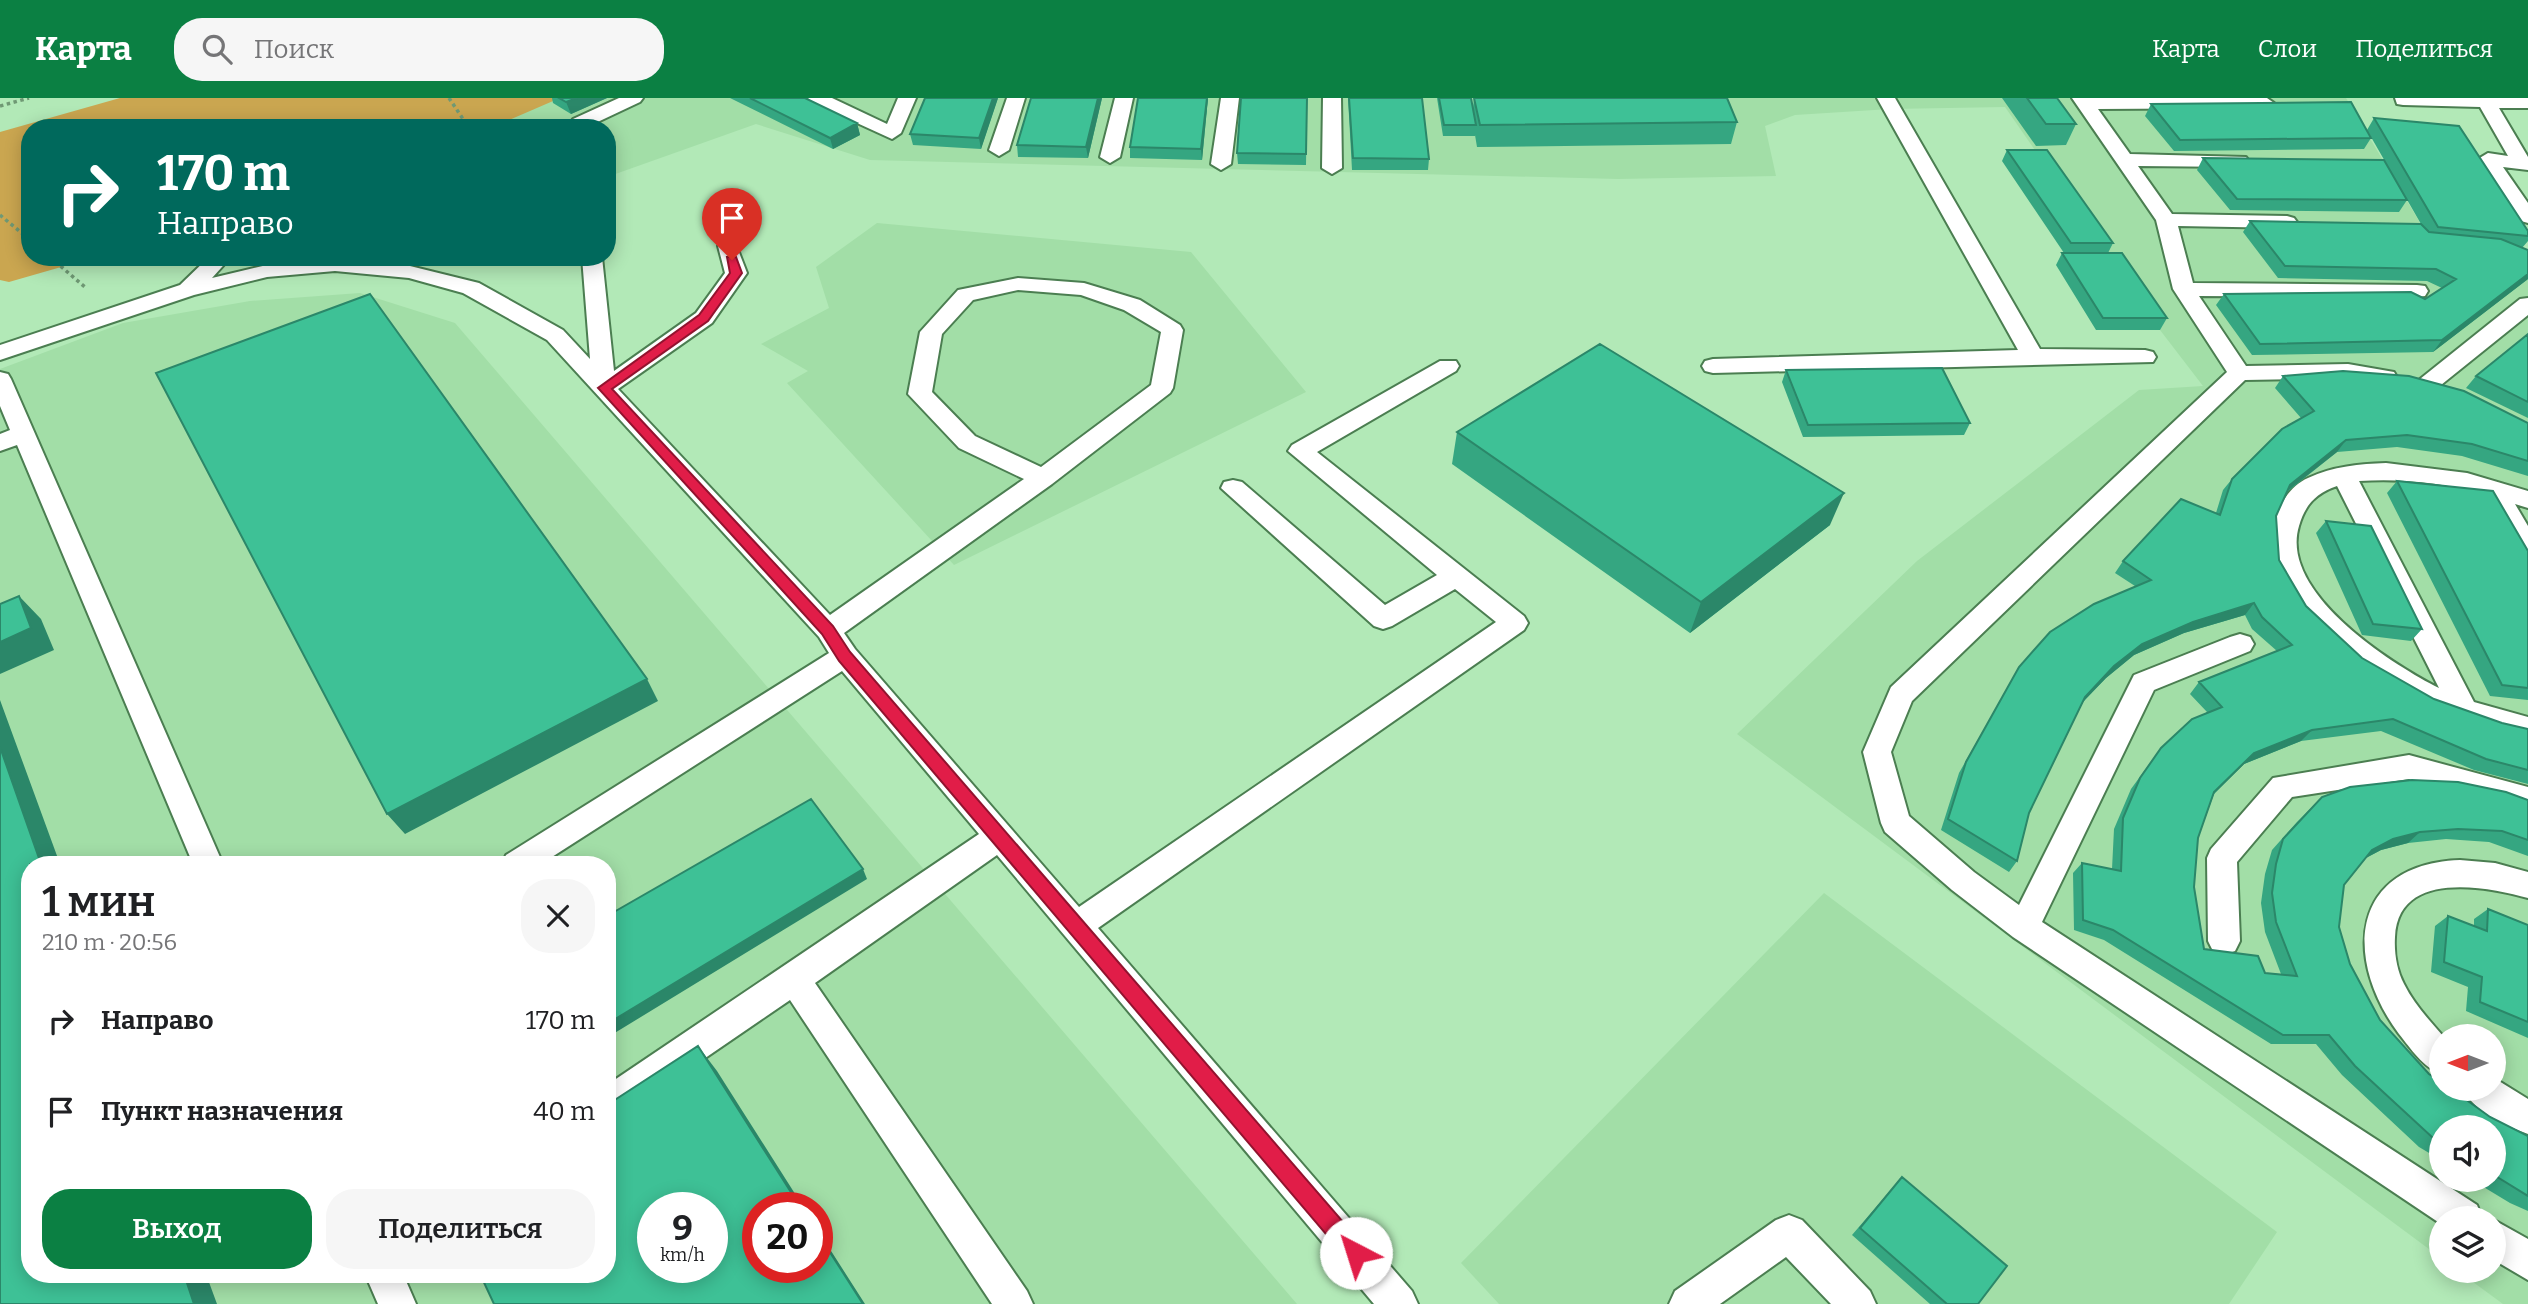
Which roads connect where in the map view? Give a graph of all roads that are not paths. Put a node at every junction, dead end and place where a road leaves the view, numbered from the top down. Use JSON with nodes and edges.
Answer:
{"nodes":[{"id":1,"x":634,"y":98,"type":"edge"},
{"id":2,"x":817,"y":98,"type":"edge"},
{"id":3,"x":907,"y":98,"type":"edge"},
{"id":4,"x":1016,"y":98,"type":"edge"},
{"id":5,"x":1124,"y":98,"type":"edge"},
{"id":6,"x":1230,"y":98,"type":"edge"},
{"id":7,"x":1332,"y":98,"type":"edge"},
{"id":8,"x":1886,"y":98,"type":"edge"},
{"id":9,"x":2403,"y":100,"type":"dead end"},
{"id":10,"x":2083,"y":101,"type":"edge"},
{"id":11,"x":2486,"y":102,"type":"junction"},
{"id":12,"x":2285,"y":103,"type":"edge"},
{"id":13,"x":2528,"y":103,"type":"edge"},
{"id":14,"x":589,"y":119,"type":"edge"},
{"id":15,"x":999,"y":150,"type":"dead end"},
{"id":16,"x":1110,"y":157,"type":"dead end"},
{"id":17,"x":2124,"y":160,"type":"junction"},
{"id":18,"x":2261,"y":161,"type":"edge"},
{"id":19,"x":1221,"y":164,"type":"dead end"},
{"id":20,"x":2525,"y":164,"type":"edge"},
{"id":21,"x":1332,"y":168,"type":"dead end"},
{"id":22,"x":2528,"y":217,"type":"edge"},
{"id":23,"x":2166,"y":220,"type":"junction"},
{"id":24,"x":2312,"y":222,"type":"edge"},
{"id":25,"x":728,"y":246,"type":"dead end"},
{"id":26,"x":212,"y":266,"type":"edge"},
{"id":27,"x":324,"y":266,"type":"edge"},
{"id":28,"x":346,"y":266,"type":"edge"},
{"id":29,"x":593,"y":266,"type":"edge"},
{"id":30,"x":2184,"y":289,"type":"junction"},
{"id":31,"x":187,"y":290,"type":"junction"},
{"id":32,"x":2417,"y":291,"type":"dead end"},
{"id":33,"x":2528,"y":304,"type":"edge"},
{"id":34,"x":0,"y":353,"type":"edge"},
{"id":35,"x":2033,"y":356,"type":"junction"},
{"id":36,"x":2145,"y":357,"type":"dead end"},
{"id":37,"x":1448,"y":366,"type":"dead end"},
{"id":38,"x":1713,"y":366,"type":"dead end"},
{"id":39,"x":2239,"y":373,"type":"junction"},
{"id":40,"x":0,"y":379,"type":"edge"},
{"id":41,"x":2428,"y":384,"type":"junction"},
{"id":42,"x":604,"y":388,"type":"junction"},
{"id":43,"x":2453,"y":396,"type":"edge"},
{"id":44,"x":12,"y":439,"type":"edge"},
{"id":45,"x":2344,"y":475,"type":"junction"},
{"id":46,"x":1043,"y":478,"type":"junction"},
{"id":47,"x":2492,"y":486,"type":"junction"},
{"id":48,"x":1233,"y":488,"type":"dead end"},
{"id":49,"x":2528,"y":500,"type":"edge"},
{"id":50,"x":2528,"y":547,"type":"edge"},
{"id":51,"x":1456,"y":576,"type":"junction"},
{"id":52,"x":828,"y":630,"type":"junction"},
{"id":53,"x":2240,"y":644,"type":"dead end"},
{"id":54,"x":845,"y":656,"type":"junction"},
{"id":55,"x":2464,"y":709,"type":"junction"},
{"id":56,"x":2528,"y":728,"type":"edge"},
{"id":57,"x":2528,"y":799,"type":"edge"},
{"id":58,"x":999,"y":836,"type":"junction"},
{"id":59,"x":204,"y":856,"type":"edge"},
{"id":60,"x":530,"y":856,"type":"edge"},
{"id":61,"x":2528,"y":885,"type":"edge"},
{"id":62,"x":1076,"y":926,"type":"junction"},
{"id":63,"x":2024,"y":927,"type":"junction"},
{"id":64,"x":2224,"y":941,"type":"dead end"},
{"id":65,"x":794,"y":979,"type":"junction"},
{"id":66,"x":2429,"y":1044,"type":"edge"},
{"id":67,"x":616,"y":1099,"type":"edge"},
{"id":68,"x":2497,"y":1101,"type":"edge"},
{"id":69,"x":2528,"y":1117,"type":"edge"},
{"id":70,"x":2446,"y":1206,"type":"edge"},
{"id":71,"x":2506,"y":1246,"type":"edge"},
{"id":72,"x":2528,"y":1261,"type":"edge"},
{"id":73,"x":388,"y":1283,"type":"edge"},
{"id":74,"x":397,"y":1304,"type":"edge"},
{"id":75,"x":1014,"y":1304,"type":"edge"},
{"id":76,"x":1399,"y":1304,"type":"edge"},
{"id":77,"x":1688,"y":1304,"type":"edge"},
{"id":78,"x":1857,"y":1304,"type":"edge"}],
"edges":[{"from":1,"to":14,"type":"lane"},
{"from":2,"to":3,"type":"lane"},
{"from":4,"to":15,"type":"lane"},
{"from":5,"to":16,"type":"lane"},
{"from":6,"to":19,"type":"lane"},
{"from":7,"to":21,"type":"lane"},
{"from":8,"to":35,"type":"lane"},
{"from":9,"to":11,"type":"lane"},
{"from":10,"to":12,"type":"lane"},
{"from":10,"to":17,"type":"lane"},
{"from":11,"to":13,"type":"lane"},
{"from":11,"to":20,"type":"lane"},
{"from":17,"to":18,"type":"lane"},
{"from":17,"to":23,"type":"lane"},
{"from":20,"to":22,"type":"lane"},
{"from":23,"to":24,"type":"lane"},
{"from":23,"to":30,"type":"lane"},
{"from":25,"to":42,"type":"lane"},
{"from":26,"to":31,"type":"lane"},
{"from":27,"to":31,"type":"lane"},
{"from":28,"to":42,"type":"lane"},
{"from":29,"to":42,"type":"lane"},
{"from":30,"to":32,"type":"lane"},
{"from":30,"to":39,"type":"lane"},
{"from":31,"to":34,"type":"lane"},
{"from":33,"to":41,"type":"lane"},
{"from":35,"to":36,"type":"lane"},
{"from":35,"to":38,"type":"lane"},
{"from":37,"to":51,"type":"lane"},
{"from":39,"to":41,"type":"lane"},
{"from":39,"to":63,"type":"lane"},
{"from":40,"to":44,"type":"lane"},
{"from":41,"to":43,"type":"lane"},
{"from":42,"to":52,"type":"lane"},
{"from":44,"to":59,"type":"lane"},
{"from":45,"to":47,"type":"lane"},
{"from":45,"to":55,"type":"lane"},
{"from":45,"to":55,"type":"lane"},
{"from":46,"to":46,"type":"lane"},
{"from":46,"to":52,"type":"lane"},
{"from":47,"to":49,"type":"lane"},
{"from":47,"to":50,"type":"lane"},
{"from":48,"to":51,"type":"lane"},
{"from":51,"to":62,"type":"lane"},
{"from":52,"to":54,"type":"lane"},
{"from":53,"to":63,"type":"lane"},
{"from":54,"to":58,"type":"lane"},
{"from":54,"to":60,"type":"lane"},
{"from":55,"to":56,"type":"lane"},
{"from":57,"to":64,"type":"lane"},
{"from":58,"to":62,"type":"lane"},
{"from":58,"to":65,"type":"lane"},
{"from":61,"to":66,"type":"lane"},
{"from":62,"to":76,"type":"lane"},
{"from":63,"to":70,"type":"lane"},
{"from":65,"to":67,"type":"lane"},
{"from":65,"to":75,"type":"lane"},
{"from":68,"to":69,"type":"lane"},
{"from":71,"to":72,"type":"lane"},
{"from":73,"to":74,"type":"lane"},
{"from":77,"to":78,"type":"lane"}]}
